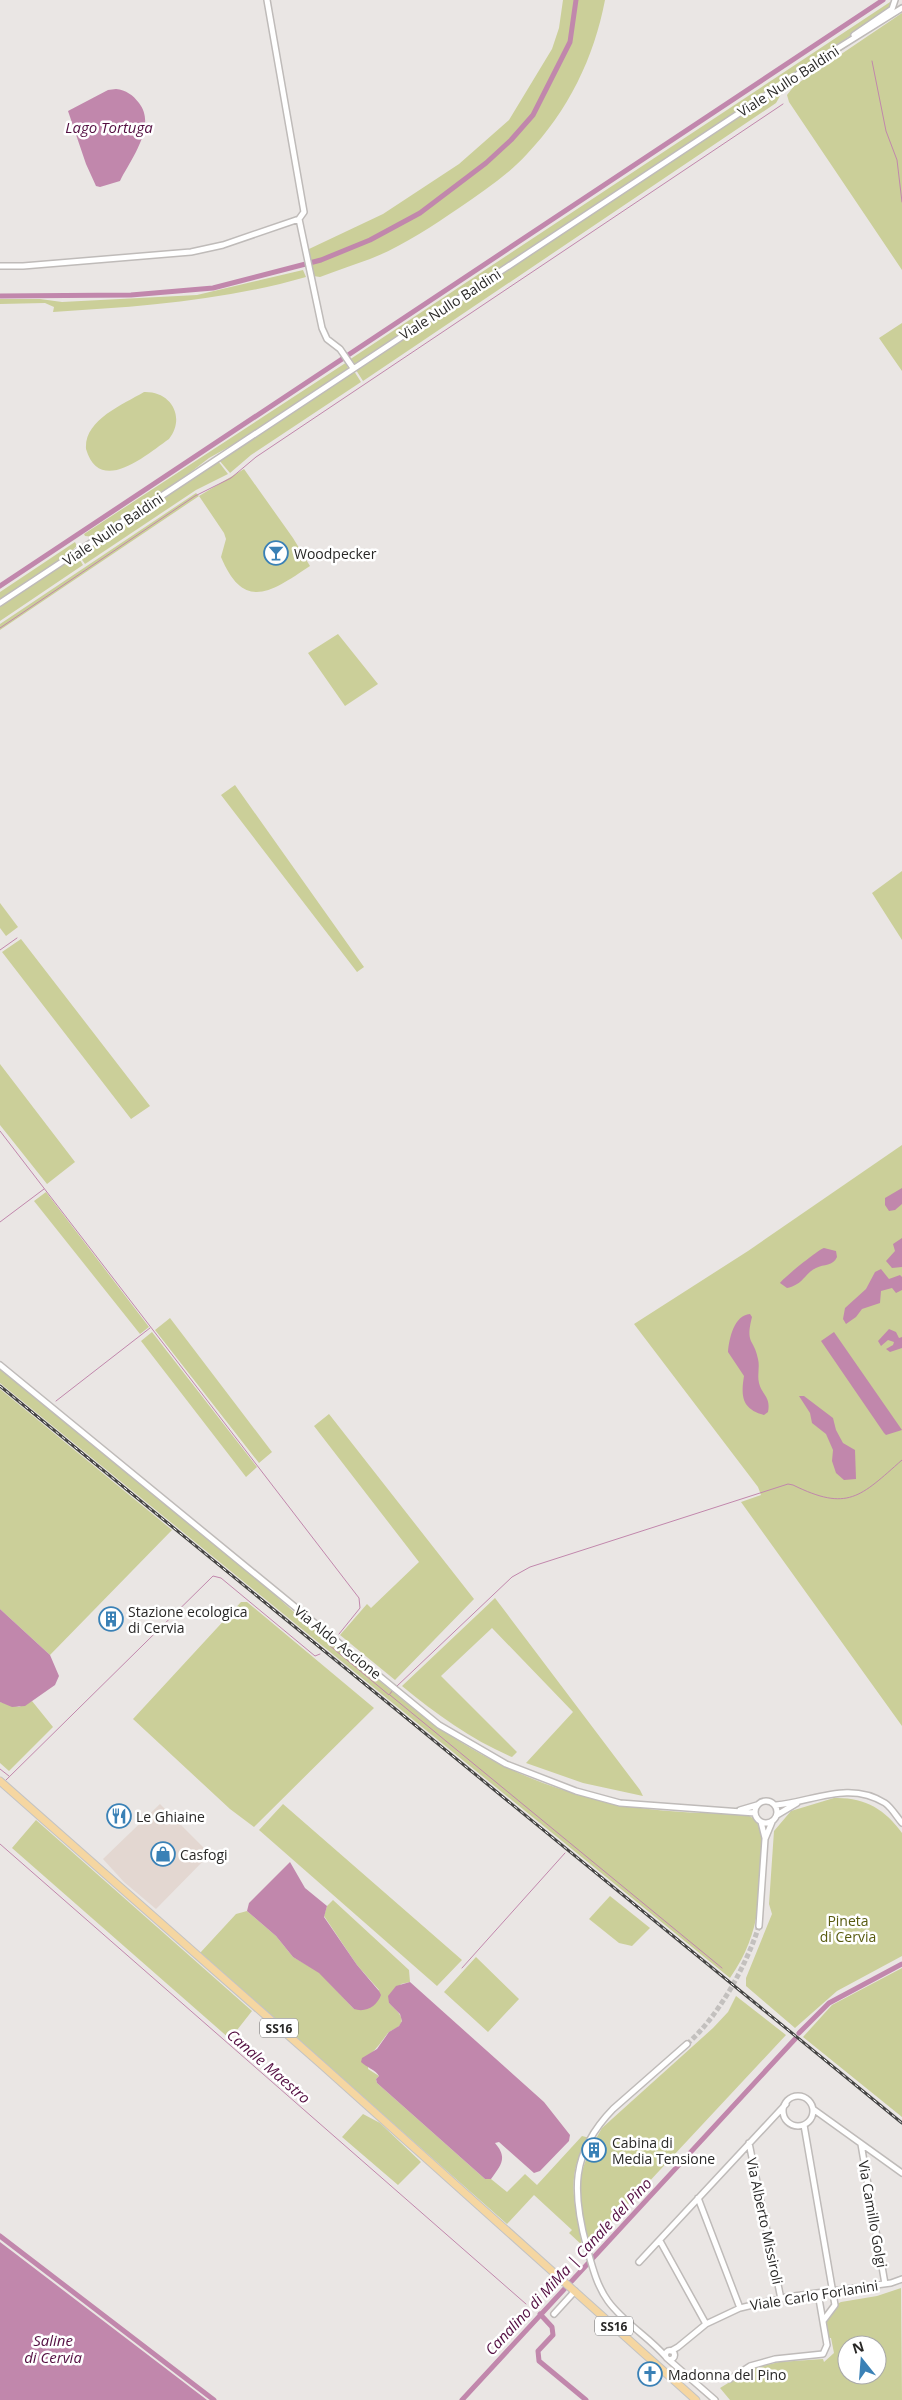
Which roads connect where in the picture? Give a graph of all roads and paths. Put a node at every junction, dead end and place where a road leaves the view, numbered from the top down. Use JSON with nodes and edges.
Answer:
{"nodes":[{"id":1,"x":266,"y":0,"type":"edge"},
{"id":2,"x":895,"y":0,"type":"edge"},
{"id":3,"x":902,"y":8,"type":"edge"},
{"id":4,"x":827,"y":55,"type":"junction"},
{"id":5,"x":300,"y":219,"type":"junction"},
{"id":6,"x":0,"y":266,"type":"edge"},
{"id":7,"x":352,"y":366,"type":"junction"},
{"id":8,"x":0,"y":603,"type":"edge"},
{"id":9,"x":0,"y":1365,"type":"edge"},
{"id":10,"x":2,"y":1783,"type":"edge"},
{"id":11,"x":807,"y":1799,"type":"junction"},
{"id":12,"x":757,"y":1805,"type":"junction"},
{"id":13,"x":776,"y":1805,"type":"junction"},
{"id":14,"x":727,"y":1810,"type":"junction"},
{"id":15,"x":755,"y":1813,"type":"junction"},
{"id":16,"x":777,"y":1815,"type":"junction"},
{"id":17,"x":761,"y":1822,"type":"junction"},
{"id":18,"x":772,"y":1822,"type":"junction"},
{"id":19,"x":902,"y":1823,"type":"edge"},
{"id":20,"x":765,"y":1839,"type":"junction"},
{"id":21,"x":759,"y":1926,"type":"tunnel mouth"},
{"id":22,"x":687,"y":2044,"type":"tunnel mouth"},
{"id":23,"x":786,"y":2104,"type":"junction"},
{"id":24,"x":813,"y":2110,"type":"junction"},
{"id":25,"x":804,"y":2125,"type":"junction"},
{"id":26,"x":749,"y":2143,"type":"junction"},
{"id":27,"x":861,"y":2144,"type":"junction"},
{"id":28,"x":902,"y":2173,"type":"edge"},
{"id":29,"x":698,"y":2198,"type":"junction"},
{"id":30,"x":660,"y":2241,"type":"junction"},
{"id":31,"x":639,"y":2262,"type":"dead end"},
{"id":32,"x":902,"y":2279,"type":"edge"},
{"id":33,"x":885,"y":2284,"type":"junction"},
{"id":34,"x":574,"y":2290,"type":"junction"},
{"id":35,"x":834,"y":2291,"type":"junction"},
{"id":36,"x":818,"y":2293,"type":"junction"},
{"id":37,"x":781,"y":2298,"type":"junction"},
{"id":38,"x":740,"y":2308,"type":"junction"},
{"id":39,"x":554,"y":2314,"type":"dead end"},
{"id":40,"x":823,"y":2321,"type":"junction"},
{"id":41,"x":706,"y":2324,"type":"junction"},
{"id":42,"x":670,"y":2355,"type":"junction"},
{"id":43,"x":654,"y":2362,"type":"junction"},
{"id":44,"x":730,"y":2379,"type":"dead end"},
{"id":45,"x":681,"y":2386,"type":"junction"},
{"id":46,"x":692,"y":2400,"type":"edge"},
{"id":47,"x":696,"y":2400,"type":"edge"},
{"id":48,"x":702,"y":2400,"type":"edge"},
{"id":49,"x":715,"y":2400,"type":"edge"}],
"edges":[{"from":1,"to":5,"type":"street"},
{"from":2,"to":4,"type":"street"},
{"from":3,"to":4,"type":"street","name":"Viale Nullo Baldini"},
{"from":4,"to":7,"type":"street","name":"Viale Nullo Baldini"},
{"from":5,"to":6,"type":"street"},
{"from":5,"to":7,"type":"street"},
{"from":7,"to":8,"type":"street","name":"Viale Nullo Baldini"},
{"from":9,"to":14,"type":"street","name":"Via Aldo Ascione"},
{"from":10,"to":34,"type":"main road","number":"SS16"},
{"from":11,"to":13,"type":"street"},
{"from":11,"to":16,"type":"street"},
{"from":11,"to":19,"type":"street"},
{"from":12,"to":13,"type":"street"},
{"from":12,"to":14,"type":"street","name":"Via Aldo Ascione"},
{"from":12,"to":15,"type":"street"},
{"from":13,"to":16,"type":"street"},
{"from":14,"to":15,"type":"street","name":"Via Aldo Ascione"},
{"from":15,"to":17,"type":"street"},
{"from":16,"to":18,"type":"street"},
{"from":17,"to":18,"type":"street"},
{"from":17,"to":20,"type":"street"},
{"from":18,"to":20,"type":"street"},
{"from":20,"to":21,"type":"street"},
{"from":22,"to":42,"type":"street"},
{"from":23,"to":24,"type":"street"},
{"from":23,"to":25,"type":"street"},
{"from":23,"to":26,"type":"street"},
{"from":24,"to":25,"type":"street"},
{"from":24,"to":27,"type":"street"},
{"from":25,"to":35,"type":"street"},
{"from":26,"to":29,"type":"street"},
{"from":26,"to":37,"type":"street","name":"Via Alberto Missiroli"},
{"from":27,"to":28,"type":"street"},
{"from":27,"to":33,"type":"street","name":"Via Camillo Golgi"},
{"from":29,"to":30,"type":"street"},
{"from":29,"to":38,"type":"street"},
{"from":30,"to":31,"type":"street"},
{"from":30,"to":41,"type":"street"},
{"from":32,"to":33,"type":"street","name":"Viale Carlo Forlanini"},
{"from":33,"to":35,"type":"street","name":"Viale Carlo Forlanini"},
{"from":34,"to":39,"type":"street"},
{"from":34,"to":43,"type":"main road","number":"SS16"},
{"from":35,"to":36,"type":"street","name":"Viale Carlo Forlanini"},
{"from":35,"to":40,"type":"street"},
{"from":36,"to":37,"type":"street","name":"Viale Carlo Forlanini"},
{"from":36,"to":40,"type":"street"},
{"from":37,"to":38,"type":"street","name":"Viale Carlo Forlanini"},
{"from":38,"to":41,"type":"street","name":"Viale Carlo Forlanini"},
{"from":40,"to":44,"type":"street"},
{"from":41,"to":42,"type":"street","name":"Viale Carlo Forlanini"},
{"from":42,"to":49,"type":"street"},
{"from":43,"to":45,"type":"main road","number":"SS16"},
{"from":43,"to":46,"type":"main road","number":"SS16"},
{"from":45,"to":47,"type":"main road","number":"SS16"},
{"from":45,"to":48,"type":"main road"}]}
